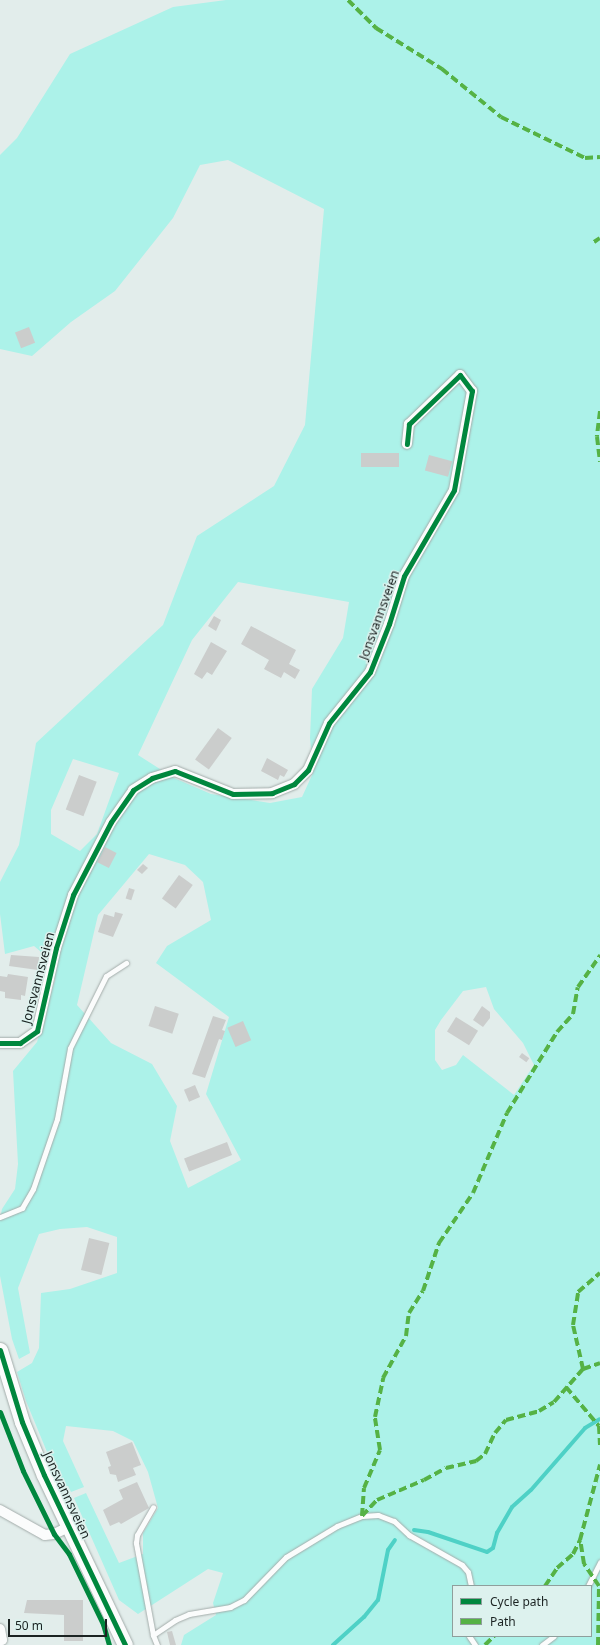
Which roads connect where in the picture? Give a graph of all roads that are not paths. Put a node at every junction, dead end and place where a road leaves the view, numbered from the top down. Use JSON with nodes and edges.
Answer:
{"nodes":[{"id":1,"x":407,"y":444,"type":"dead end"},
{"id":2,"x":126,"y":964,"type":"dead end"},
{"id":3,"x":0,"y":1043,"type":"edge"},
{"id":4,"x":0,"y":1217,"type":"edge"},
{"id":5,"x":0,"y":1350,"type":"edge"},
{"id":6,"x":153,"y":1507,"type":"dead end"},
{"id":7,"x":0,"y":1510,"type":"edge"},
{"id":8,"x":69,"y":1527,"type":"junction"},
{"id":9,"x":600,"y":1562,"type":"edge"},
{"id":10,"x":471,"y":1585,"type":"edge"},
{"id":11,"x":588,"y":1585,"type":"edge"},
{"id":12,"x":0,"y":1629,"type":"edge"},
{"id":13,"x":153,"y":1635,"type":"junction"},
{"id":14,"x":553,"y":1637,"type":"edge"},
{"id":15,"x":2,"y":1642,"type":"edge"},
{"id":16,"x":125,"y":1645,"type":"edge"},
{"id":17,"x":157,"y":1645,"type":"edge"},
{"id":18,"x":542,"y":1645,"type":"edge"}],
"edges":[{"from":1,"to":3,"type":"street","name":"Jonsvannsveien"},
{"from":2,"to":4,"type":"lane"},
{"from":5,"to":8,"type":"main road","name":"Jonsvannsveien"},
{"from":6,"to":13,"type":"lane"},
{"from":7,"to":8,"type":"street"},
{"from":8,"to":16,"type":"main road","name":"Jonsvannsveien"},
{"from":9,"to":11,"type":"lane"},
{"from":10,"to":13,"type":"lane"},
{"from":12,"to":15,"type":"street"},
{"from":13,"to":17,"type":"lane"},
{"from":14,"to":18,"type":"lane"}]}
